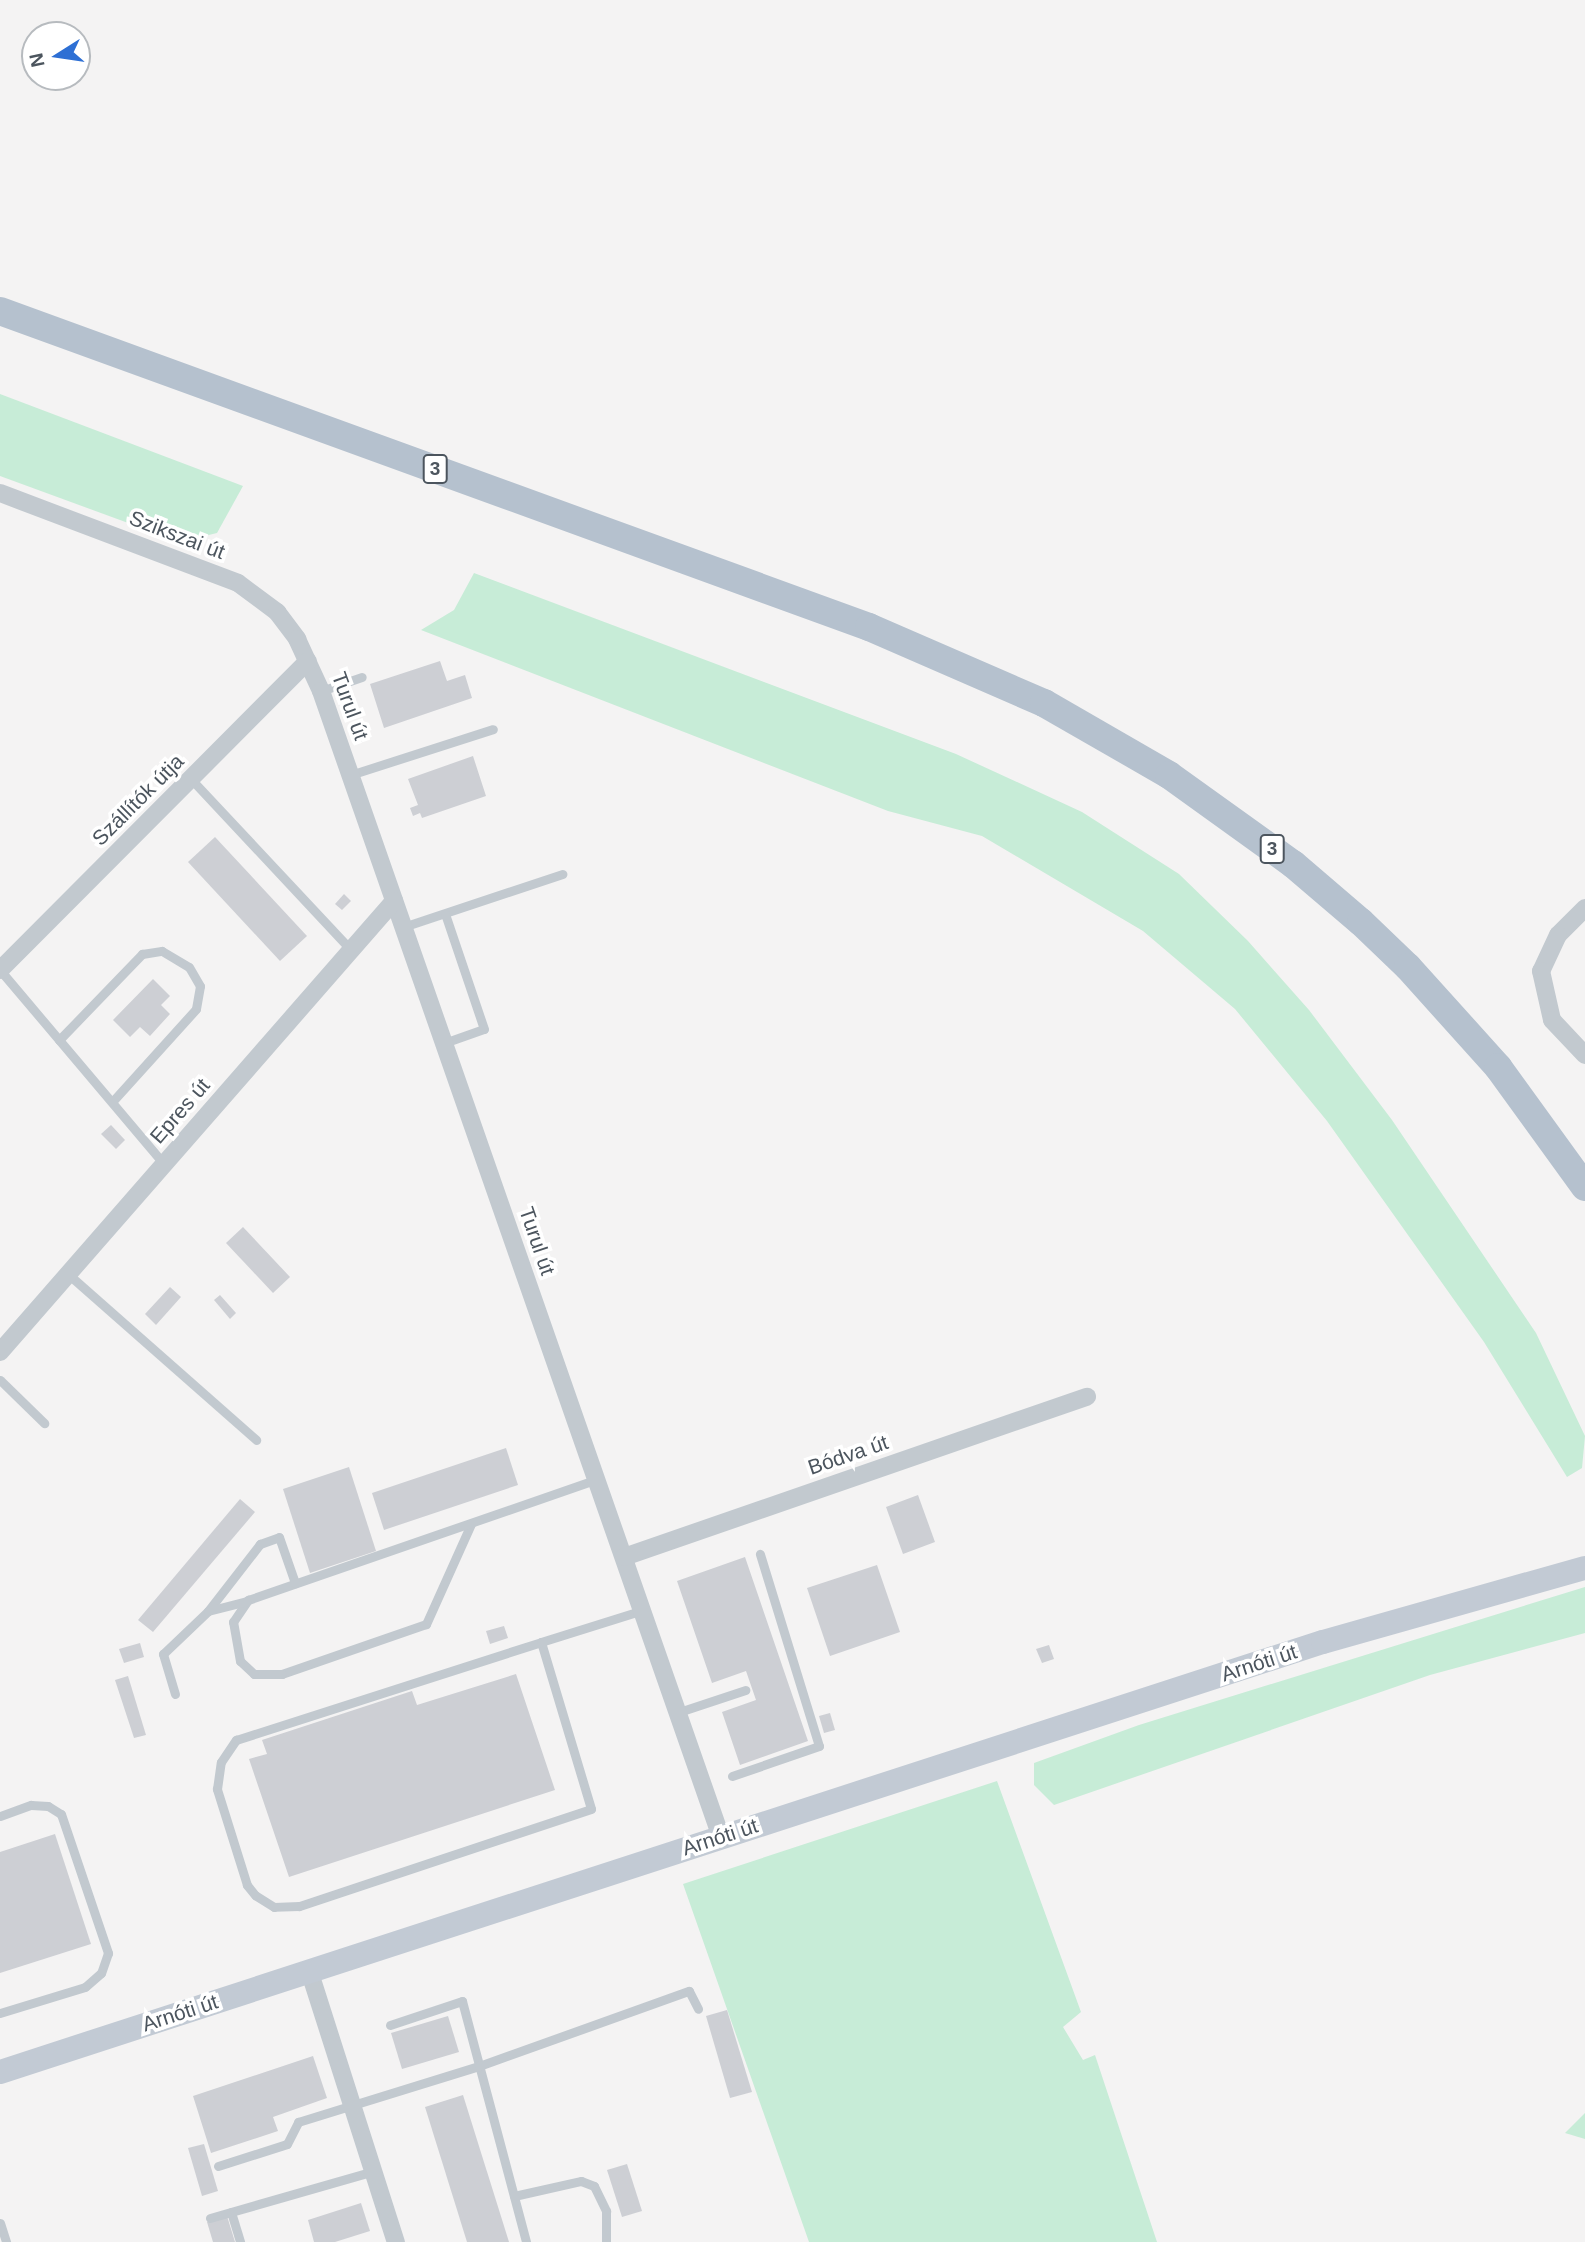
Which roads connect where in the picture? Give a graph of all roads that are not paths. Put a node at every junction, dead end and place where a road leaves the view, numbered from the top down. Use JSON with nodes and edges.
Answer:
{"nodes":[{"id":1,"x":0,"y":311,"type":"edge"},
{"id":2,"x":0,"y":493,"type":"edge"},
{"id":3,"x":308,"y":661,"type":"junction"},
{"id":4,"x":362,"y":677,"type":"dead end"},
{"id":5,"x":321,"y":691,"type":"junction"},
{"id":6,"x":493,"y":729,"type":"dead end"},
{"id":7,"x":350,"y":775,"type":"junction"},
{"id":8,"x":191,"y":779,"type":"junction"},
{"id":9,"x":562,"y":874,"type":"dead end"},
{"id":10,"x":394,"y":901,"type":"junction"},
{"id":11,"x":1585,"y":908,"type":"edge"},
{"id":12,"x":445,"y":914,"type":"junction"},
{"id":13,"x":403,"y":927,"type":"junction"},
{"id":14,"x":350,"y":949,"type":"junction"},
{"id":15,"x":0,"y":970,"type":"edge"},
{"id":16,"x":60,"y":1040,"type":"junction"},
{"id":17,"x":444,"y":1043,"type":"junction"},
{"id":18,"x":1585,"y":1055,"type":"edge"},
{"id":19,"x":112,"y":1102,"type":"junction"},
{"id":20,"x":164,"y":1164,"type":"junction"},
{"id":21,"x":1585,"y":1187,"type":"edge"},
{"id":22,"x":68,"y":1274,"type":"junction"},
{"id":23,"x":0,"y":1352,"type":"edge"},
{"id":24,"x":0,"y":1380,"type":"edge"},
{"id":25,"x":1087,"y":1397,"type":"dead end"},
{"id":26,"x":44,"y":1423,"type":"dead end"},
{"id":27,"x":256,"y":1440,"type":"dead end"},
{"id":28,"x":597,"y":1479,"type":"junction"},
{"id":29,"x":471,"y":1524,"type":"junction"},
{"id":30,"x":1585,"y":1550,"type":"edge"},
{"id":31,"x":760,"y":1553,"type":"dead end"},
{"id":32,"x":624,"y":1557,"type":"junction"},
{"id":33,"x":1585,"y":1568,"type":"edge"},
{"id":34,"x":295,"y":1583,"type":"junction"},
{"id":35,"x":248,"y":1600,"type":"junction"},
{"id":36,"x":1441,"y":1607,"type":"junction"},
{"id":37,"x":643,"y":1610,"type":"junction"},
{"id":38,"x":208,"y":1611,"type":"junction"},
{"id":39,"x":541,"y":1642,"type":"junction"},
{"id":40,"x":745,"y":1690,"type":"dead end"},
{"id":41,"x":175,"y":1694,"type":"dead end"},
{"id":42,"x":679,"y":1712,"type":"junction"},
{"id":43,"x":732,"y":1776,"type":"dead end"},
{"id":44,"x":0,"y":1816,"type":"edge"},
{"id":45,"x":721,"y":1837,"type":"junction"},
{"id":46,"x":309,"y":1970,"type":"junction"},
{"id":47,"x":698,"y":2009,"type":"dead end"},
{"id":48,"x":0,"y":2013,"type":"edge"},
{"id":49,"x":390,"y":2025,"type":"dead end"},
{"id":50,"x":479,"y":2066,"type":"junction"},
{"id":51,"x":0,"y":2073,"type":"edge"},
{"id":52,"x":352,"y":2104,"type":"junction"},
{"id":53,"x":218,"y":2166,"type":"dead end"},
{"id":54,"x":374,"y":2171,"type":"junction"},
{"id":55,"x":514,"y":2196,"type":"junction"},
{"id":56,"x":231,"y":2212,"type":"junction"},
{"id":57,"x":210,"y":2218,"type":"dead end"},
{"id":58,"x":0,"y":2223,"type":"edge"},
{"id":59,"x":6,"y":2242,"type":"edge"},
{"id":60,"x":240,"y":2242,"type":"edge"},
{"id":61,"x":397,"y":2242,"type":"edge"},
{"id":62,"x":526,"y":2242,"type":"edge"},
{"id":63,"x":606,"y":2242,"type":"edge"}],
"edges":[{"from":1,"to":21,"type":"main road","number":"3"},
{"from":2,"to":3,"type":"street","name":"Szikszai út"},
{"from":3,"to":5,"type":"street","name":"Turul út"},
{"from":3,"to":8,"type":"street","name":"Szállítók útja"},
{"from":4,"to":5,"type":"lane"},
{"from":5,"to":7,"type":"street","name":"Turul út"},
{"from":6,"to":7,"type":"lane"},
{"from":7,"to":10,"type":"street","name":"Turul út"},
{"from":8,"to":14,"type":"lane"},
{"from":8,"to":15,"type":"street","name":"Szállítók útja"},
{"from":9,"to":12,"type":"lane"},
{"from":10,"to":13,"type":"street","name":"Turul út"},
{"from":10,"to":14,"type":"street","name":"Epres út"},
{"from":11,"to":18,"type":"street"},
{"from":12,"to":13,"type":"lane"},
{"from":12,"to":17,"type":"lane"},
{"from":13,"to":17,"type":"street","name":"Turul út"},
{"from":14,"to":20,"type":"street","name":"Epres út"},
{"from":15,"to":16,"type":"lane"},
{"from":16,"to":19,"type":"lane"},
{"from":16,"to":19,"type":"lane"},
{"from":17,"to":28,"type":"street","name":"Turul út"},
{"from":19,"to":20,"type":"lane"},
{"from":20,"to":22,"type":"street","name":"Epres út"},
{"from":22,"to":23,"type":"street","name":"Epres út"},
{"from":22,"to":27,"type":"lane"},
{"from":24,"to":26,"type":"lane"},
{"from":25,"to":32,"type":"street","name":"Bódva út"},
{"from":28,"to":29,"type":"lane"},
{"from":28,"to":32,"type":"street","name":"Turul út"},
{"from":29,"to":34,"type":"lane"},
{"from":29,"to":35,"type":"lane"},
{"from":30,"to":36,"type":"main road"},
{"from":31,"to":43,"type":"lane"},
{"from":32,"to":37,"type":"street","name":"Turul út"},
{"from":33,"to":36,"type":"main road"},
{"from":34,"to":35,"type":"lane"},
{"from":34,"to":38,"type":"lane"},
{"from":35,"to":38,"type":"lane"},
{"from":36,"to":45,"type":"main road","name":"Arnóti út"},
{"from":37,"to":39,"type":"lane"},
{"from":37,"to":42,"type":"street","name":"Turul út"},
{"from":38,"to":41,"type":"lane"},
{"from":39,"to":39,"type":"lane"},
{"from":40,"to":42,"type":"lane"},
{"from":42,"to":45,"type":"street","name":"Turul út"},
{"from":44,"to":48,"type":"lane"},
{"from":45,"to":46,"type":"main road","name":"Arnóti út"},
{"from":46,"to":51,"type":"main road","name":"Arnóti út"},
{"from":46,"to":52,"type":"street"},
{"from":47,"to":50,"type":"lane"},
{"from":49,"to":50,"type":"lane"},
{"from":50,"to":52,"type":"lane"},
{"from":50,"to":55,"type":"lane"},
{"from":52,"to":53,"type":"lane"},
{"from":52,"to":54,"type":"street"},
{"from":54,"to":56,"type":"lane"},
{"from":54,"to":61,"type":"street"},
{"from":55,"to":62,"type":"lane"},
{"from":55,"to":63,"type":"lane"},
{"from":56,"to":57,"type":"lane"},
{"from":56,"to":60,"type":"lane"},
{"from":58,"to":59,"type":"lane"}]}
